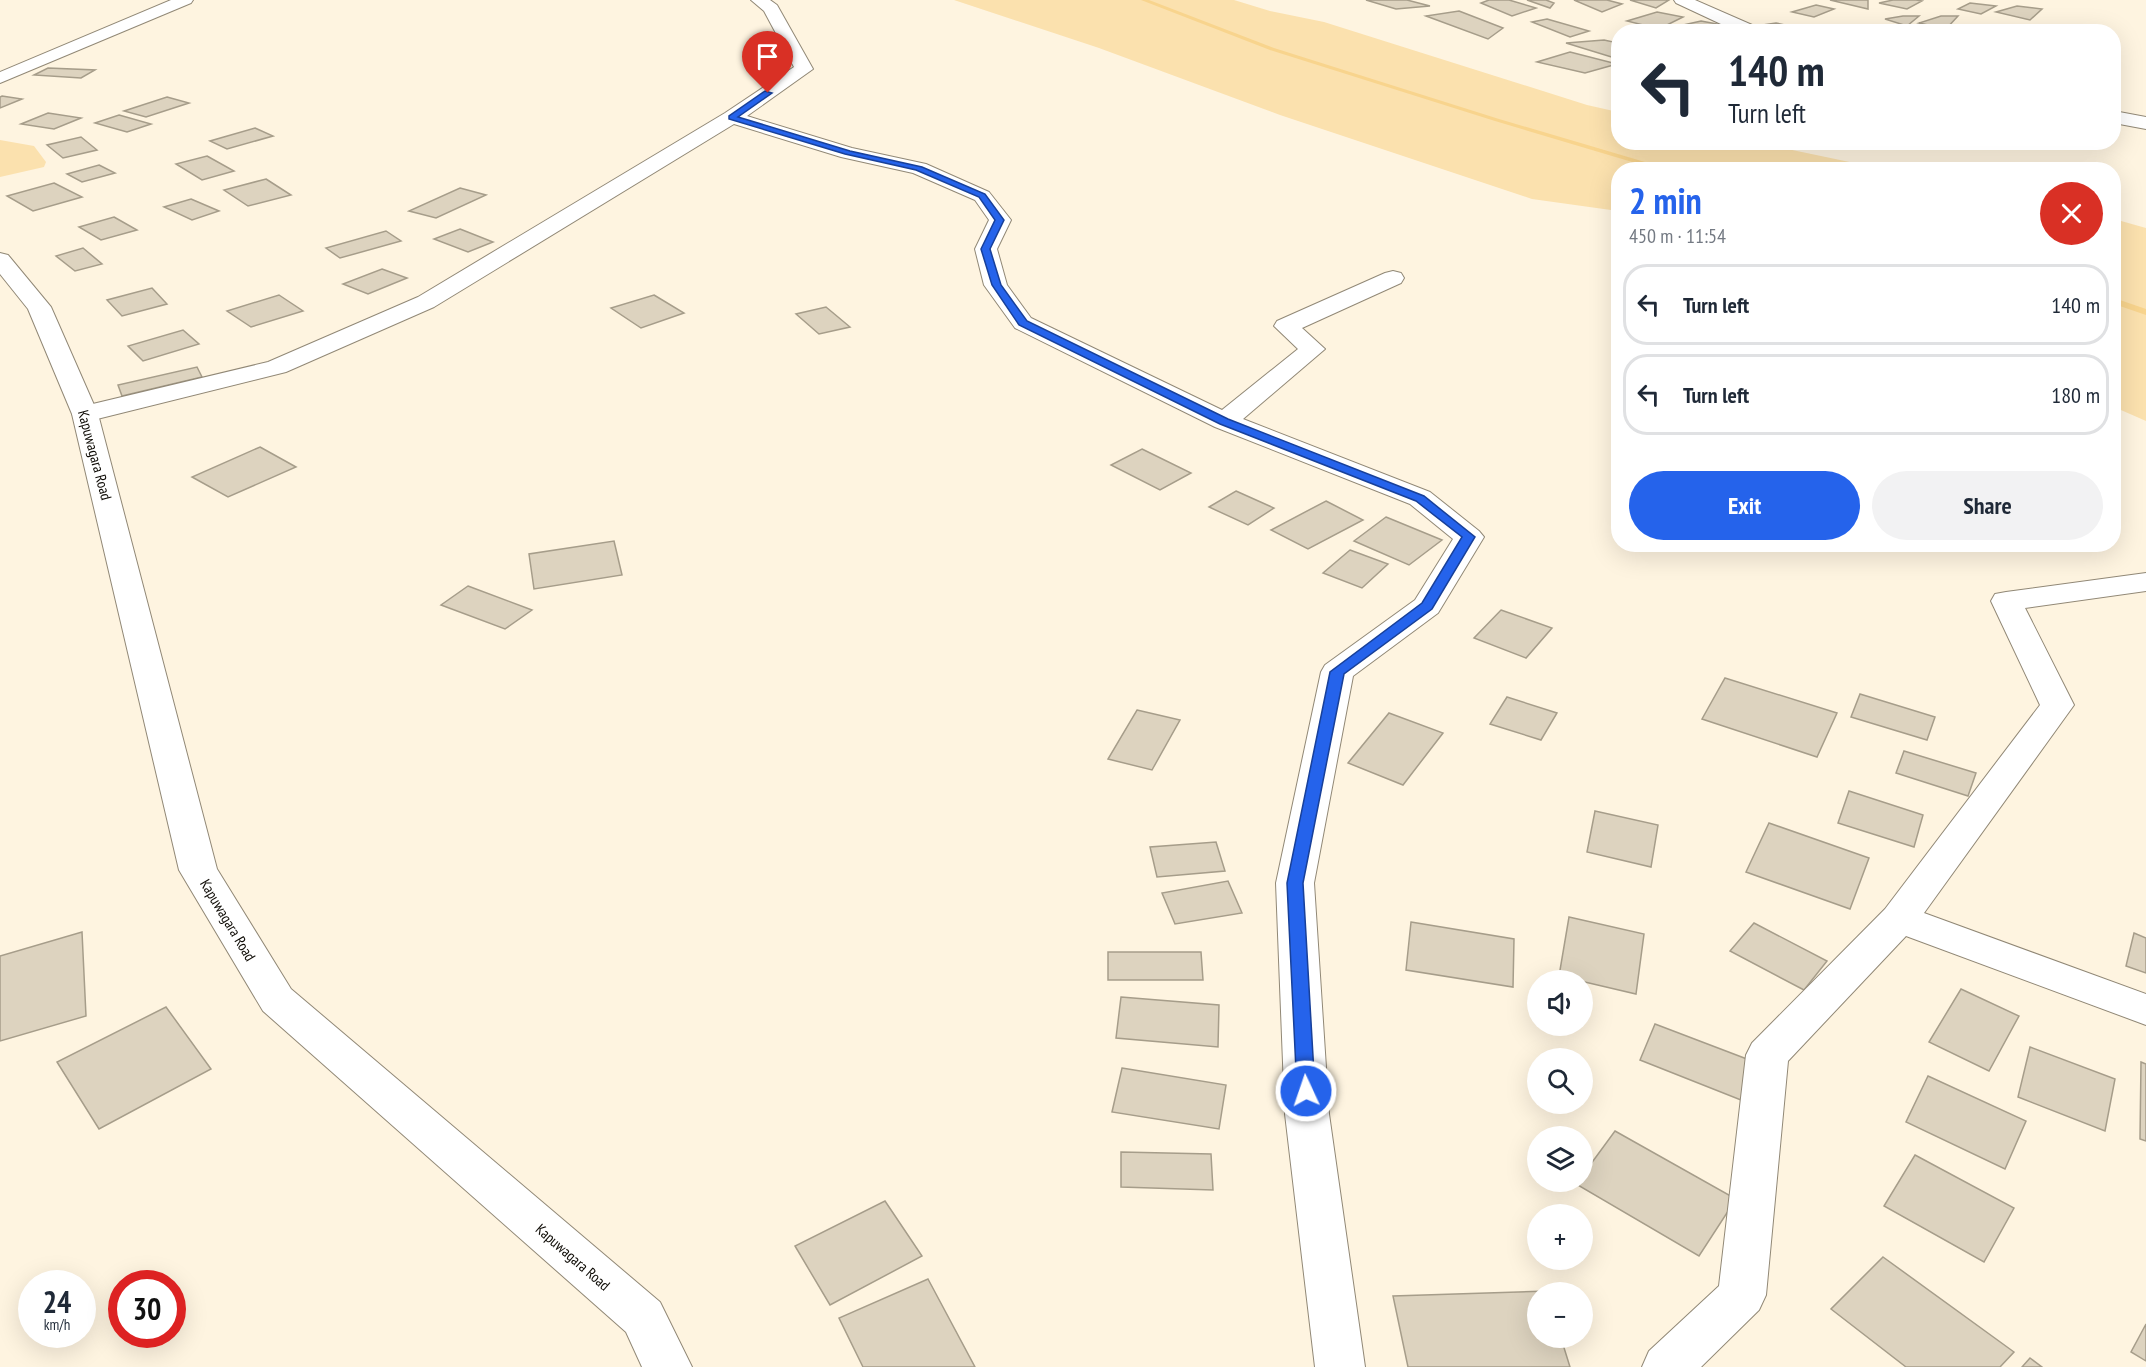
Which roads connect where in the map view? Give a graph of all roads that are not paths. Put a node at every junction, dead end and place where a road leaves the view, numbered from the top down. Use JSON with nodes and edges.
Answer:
{"nodes":[{"id":1,"x":185,"y":0,"type":"edge"},
{"id":2,"x":759,"y":0,"type":"edge"},
{"id":3,"x":1682,"y":0,"type":"edge"},
{"id":4,"x":1722,"y":3,"type":"dead end"},
{"id":5,"x":1702,"y":9,"type":"junction"},
{"id":6,"x":1735,"y":24,"type":"edge"},
{"id":7,"x":0,"y":78,"type":"edge"},
{"id":8,"x":732,"y":117,"type":"junction"},
{"id":9,"x":2121,"y":118,"type":"edge"},
{"id":10,"x":2146,"y":123,"type":"edge"},
{"id":11,"x":0,"y":260,"type":"edge"},
{"id":12,"x":1393,"y":278,"type":"dead end"},
{"id":13,"x":86,"y":414,"type":"junction"},
{"id":14,"x":1224,"y":421,"type":"junction"},
{"id":15,"x":2146,"y":582,"type":"edge"},
{"id":16,"x":1899,"y":919,"type":"junction"},
{"id":17,"x":2146,"y":1010,"type":"edge"},
{"id":18,"x":667,"y":1367,"type":"edge"},
{"id":19,"x":1340,"y":1367,"type":"edge"},
{"id":20,"x":1667,"y":1367,"type":"edge"}],
"edges":[{"from":1,"to":7,"type":"street"},
{"from":2,"to":8,"type":"street"},
{"from":3,"to":5,"type":"street"},
{"from":4,"to":5,"type":"street"},
{"from":5,"to":6,"type":"street"},
{"from":8,"to":13,"type":"street"},
{"from":8,"to":14,"type":"street"},
{"from":9,"to":10,"type":"street"},
{"from":11,"to":13,"type":"street","name":"Kapuwagara Road"},
{"from":12,"to":14,"type":"street"},
{"from":13,"to":18,"type":"street","name":"Kapuwagara Road"},
{"from":14,"to":19,"type":"street"},
{"from":15,"to":16,"type":"street"},
{"from":16,"to":17,"type":"street"},
{"from":16,"to":20,"type":"street"}]}
